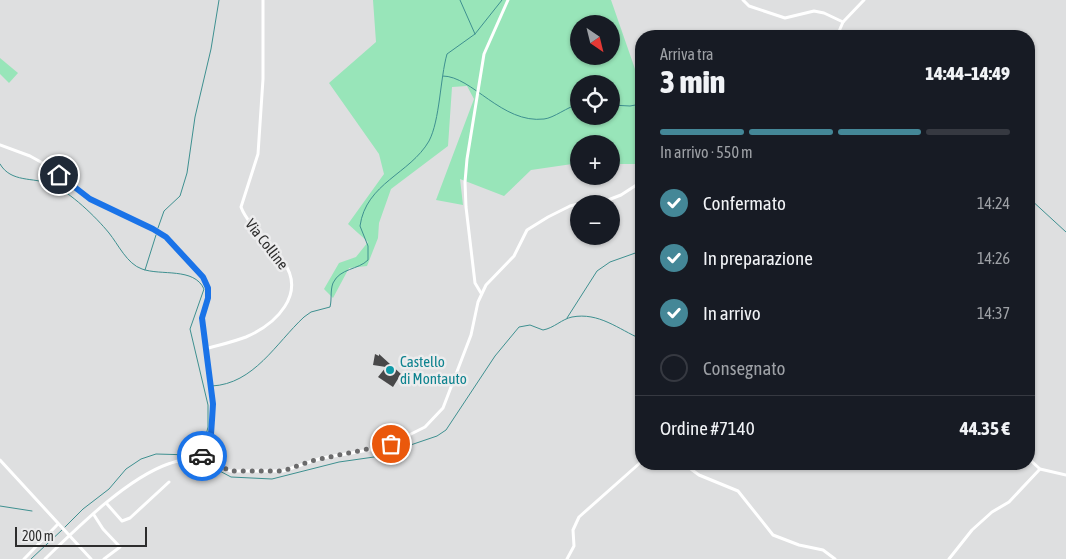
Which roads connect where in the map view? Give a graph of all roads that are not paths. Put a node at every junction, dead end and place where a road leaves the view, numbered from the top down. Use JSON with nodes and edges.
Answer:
{"nodes":[{"id":1,"x":263,"y":0,"type":"edge"},
{"id":2,"x":508,"y":0,"type":"edge"},
{"id":3,"x":743,"y":0,"type":"edge"},
{"id":4,"x":864,"y":0,"type":"edge"},
{"id":5,"x":844,"y":22,"type":"junction"},
{"id":6,"x":840,"y":30,"type":"edge"},
{"id":7,"x":0,"y":145,"type":"edge"},
{"id":8,"x":635,"y":186,"type":"edge"},
{"id":9,"x":481,"y":293,"type":"dead end"},
{"id":10,"x":205,"y":349,"type":"junction"},
{"id":11,"x":202,"y":456,"type":"junction"},
{"id":12,"x":0,"y":460,"type":"edge"},
{"id":13,"x":1035,"y":464,"type":"edge"},
{"id":14,"x":635,"y":467,"type":"edge"},
{"id":15,"x":1040,"y":469,"type":"junction"},
{"id":16,"x":692,"y":470,"type":"edge"},
{"id":17,"x":1066,"y":475,"type":"edge"},
{"id":18,"x":169,"y":482,"type":"dead end"},
{"id":19,"x":107,"y":504,"type":"junction"},
{"id":20,"x":94,"y":515,"type":"junction"},
{"id":21,"x":59,"y":525,"type":"junction"},
{"id":22,"x":70,"y":536,"type":"junction"},
{"id":23,"x":24,"y":559,"type":"edge"},
{"id":24,"x":46,"y":559,"type":"edge"},
{"id":25,"x":91,"y":559,"type":"edge"},
{"id":26,"x":104,"y":559,"type":"edge"},
{"id":27,"x":567,"y":559,"type":"edge"},
{"id":28,"x":835,"y":559,"type":"edge"},
{"id":29,"x":949,"y":559,"type":"edge"}],
"edges":[{"from":1,"to":10,"type":"street","name":"Via Colline"},
{"from":2,"to":9,"type":"street"},
{"from":3,"to":5,"type":"street"},
{"from":4,"to":5,"type":"street"},
{"from":5,"to":6,"type":"street"},
{"from":7,"to":10,"type":"street"},
{"from":8,"to":11,"type":"street"},
{"from":10,"to":11,"type":"street"},
{"from":11,"to":19,"type":"street"},
{"from":12,"to":21,"type":"street"},
{"from":13,"to":15,"type":"street"},
{"from":14,"to":27,"type":"street"},
{"from":15,"to":17,"type":"street"},
{"from":15,"to":29,"type":"street"},
{"from":16,"to":28,"type":"street"},
{"from":18,"to":19,"type":"street"},
{"from":19,"to":20,"type":"street"},
{"from":20,"to":22,"type":"street"},
{"from":20,"to":26,"type":"street"},
{"from":21,"to":22,"type":"street"},
{"from":21,"to":23,"type":"street"},
{"from":22,"to":24,"type":"street"},
{"from":22,"to":25,"type":"street"}]}
